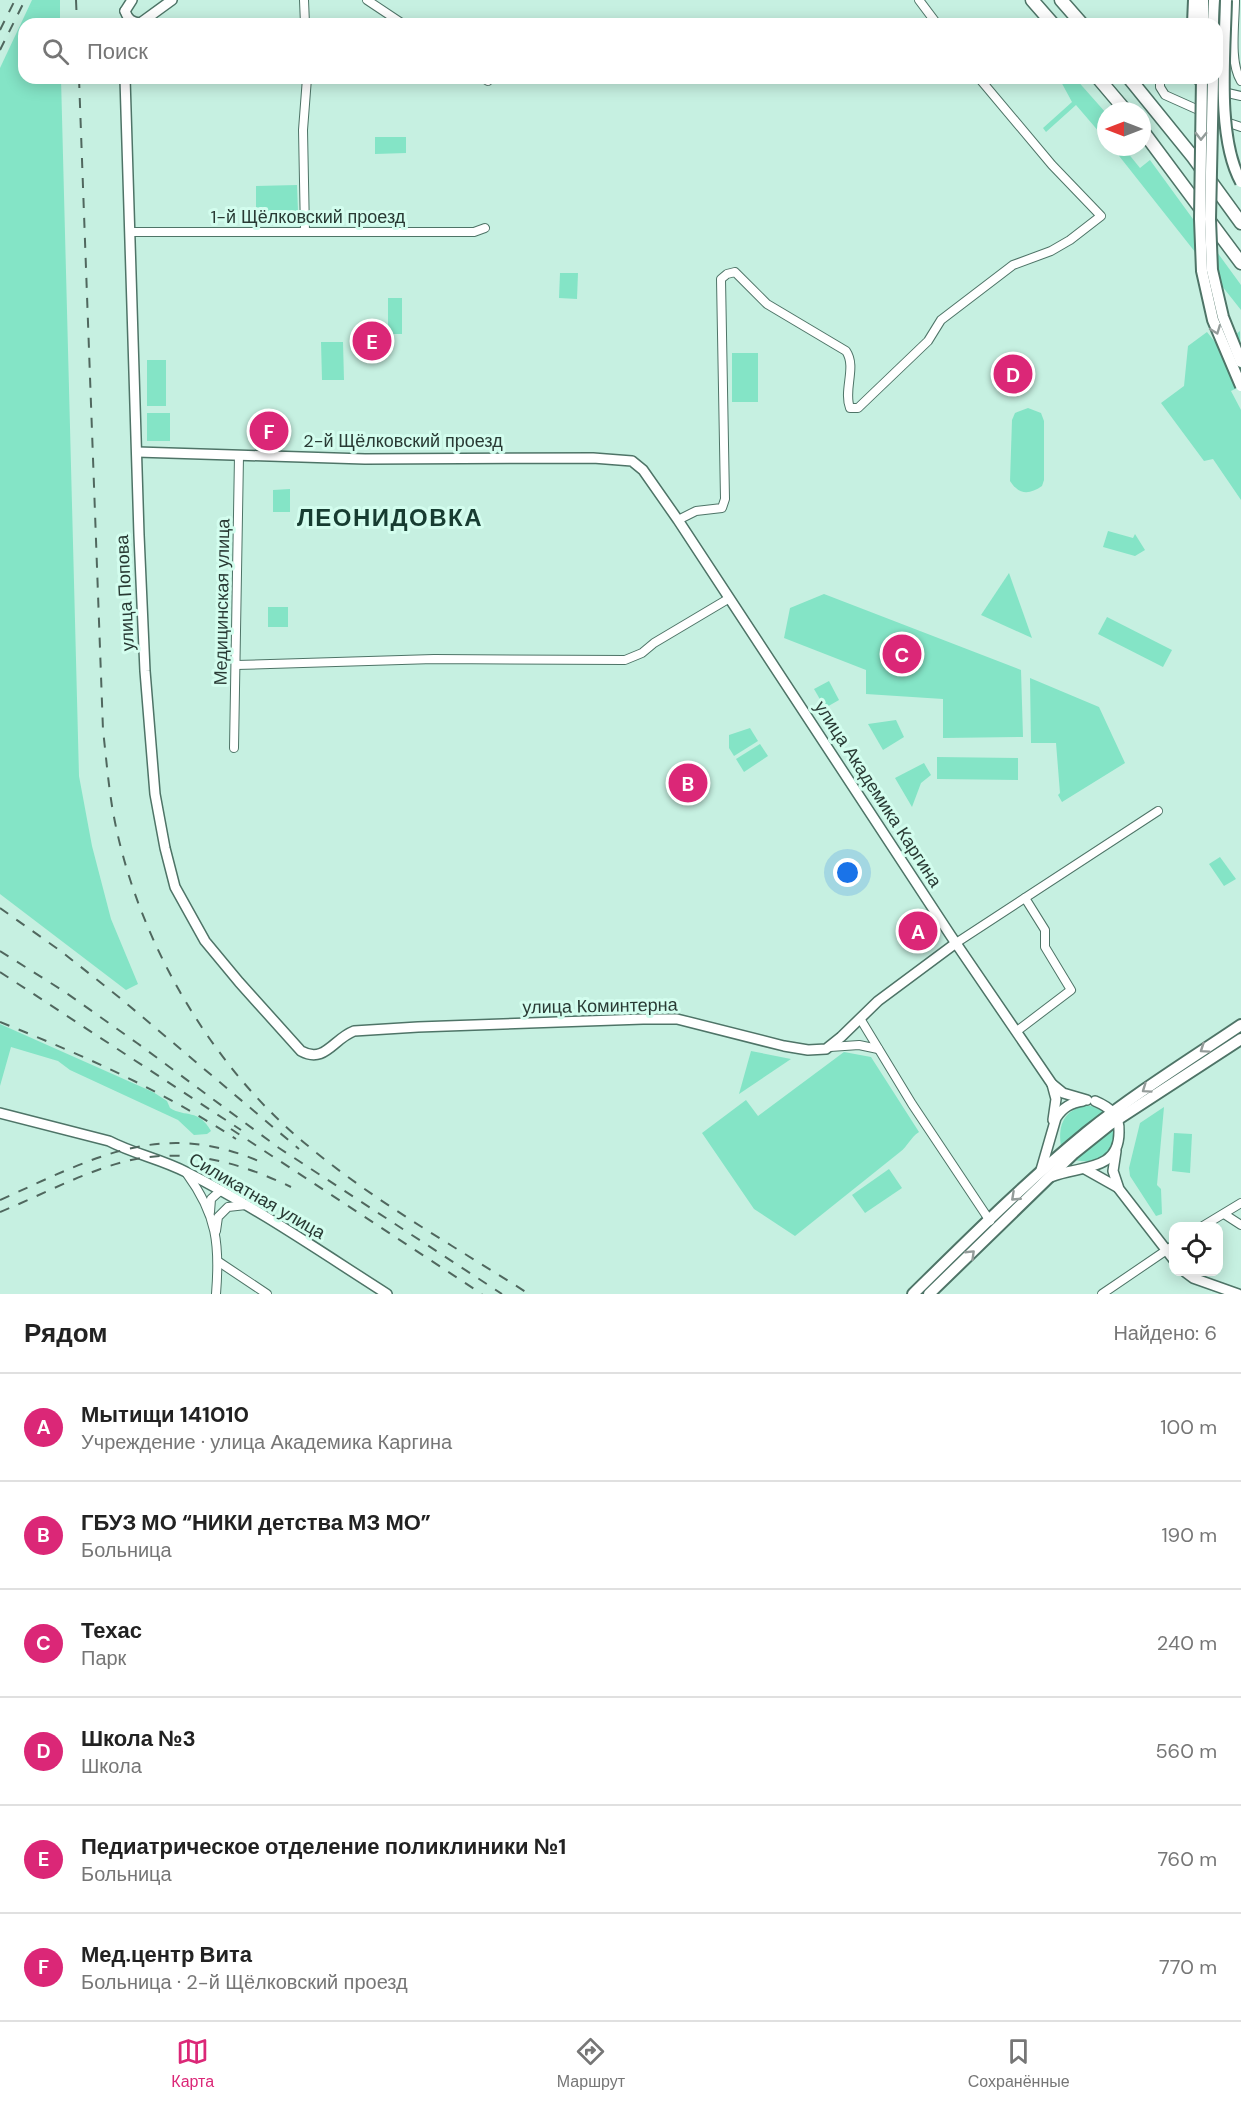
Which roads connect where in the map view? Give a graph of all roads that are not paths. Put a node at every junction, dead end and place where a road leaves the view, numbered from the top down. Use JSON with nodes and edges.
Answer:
{"nodes":[{"id":1,"x":132,"y":0,"type":"edge"},
{"id":2,"x":304,"y":0,"type":"edge"},
{"id":3,"x":367,"y":0,"type":"edge"},
{"id":4,"x":919,"y":0,"type":"edge"},
{"id":5,"x":1032,"y":0,"type":"edge"},
{"id":6,"x":1061,"y":0,"type":"edge"},
{"id":7,"x":1194,"y":0,"type":"edge"},
{"id":8,"x":1203,"y":0,"type":"edge"},
{"id":9,"x":1214,"y":0,"type":"edge"},
{"id":10,"x":1226,"y":0,"type":"edge"},
{"id":11,"x":1235,"y":0,"type":"edge"},
{"id":12,"x":166,"y":2,"type":"edge"},
{"id":13,"x":125,"y":11,"type":"junction"},
{"id":14,"x":124,"y":18,"type":"edge"},
{"id":15,"x":128,"y":18,"type":"edge"},
{"id":16,"x":145,"y":18,"type":"edge"},
{"id":17,"x":305,"y":18,"type":"edge"},
{"id":18,"x":394,"y":18,"type":"edge"},
{"id":19,"x":932,"y":18,"type":"edge"},
{"id":20,"x":1048,"y":18,"type":"edge"},
{"id":21,"x":1078,"y":18,"type":"edge"},
{"id":22,"x":1193,"y":18,"type":"edge"},
{"id":23,"x":1203,"y":18,"type":"edge"},
{"id":24,"x":1214,"y":18,"type":"edge"},
{"id":25,"x":1241,"y":81,"type":"edge"},
{"id":26,"x":125,"y":84,"type":"edge"},
{"id":27,"x":307,"y":84,"type":"edge"},
{"id":28,"x":984,"y":84,"type":"edge"},
{"id":29,"x":1103,"y":84,"type":"edge"},
{"id":30,"x":1134,"y":84,"type":"edge"},
{"id":31,"x":1160,"y":84,"type":"edge"},
{"id":32,"x":1202,"y":84,"type":"edge"},
{"id":33,"x":1203,"y":84,"type":"edge"},
{"id":34,"x":1213,"y":84,"type":"edge"},
{"id":35,"x":1241,"y":96,"type":"edge"},
{"id":36,"x":1118,"y":102,"type":"edge"},
{"id":37,"x":1241,"y":127,"type":"edge"},
{"id":38,"x":1151,"y":142,"type":"edge"},
{"id":39,"x":1241,"y":182,"type":"edge"},
{"id":40,"x":1241,"y":223,"type":"edge"},
{"id":41,"x":485,"y":228,"type":"dead end"},
{"id":42,"x":131,"y":232,"type":"junction"},
{"id":43,"x":305,"y":232,"type":"junction"},
{"id":44,"x":1241,"y":263,"type":"edge"},
{"id":45,"x":1241,"y":362,"type":"edge"},
{"id":46,"x":1241,"y":386,"type":"edge"},
{"id":47,"x":136,"y":452,"type":"junction"},
{"id":48,"x":239,"y":456,"type":"junction"},
{"id":49,"x":632,"y":461,"type":"joint"},
{"id":50,"x":678,"y":520,"type":"junction"},
{"id":51,"x":729,"y":599,"type":"junction"},
{"id":52,"x":236,"y":664,"type":"junction"},
{"id":53,"x":234,"y":748,"type":"dead end"},
{"id":54,"x":1158,"y":812,"type":"dead end"},
{"id":55,"x":1025,"y":898,"type":"junction"},
{"id":56,"x":956,"y":942,"type":"junction"},
{"id":57,"x":861,"y":1020,"type":"junction"},
{"id":58,"x":1241,"y":1025,"type":"edge"},
{"id":59,"x":1017,"y":1031,"type":"junction"},
{"id":60,"x":1241,"y":1040,"type":"edge"},
{"id":61,"x":830,"y":1047,"type":"junction"},
{"id":62,"x":878,"y":1049,"type":"junction"},
{"id":63,"x":310,"y":1056,"type":"joint"},
{"id":64,"x":1052,"y":1084,"type":"junction"},
{"id":65,"x":1091,"y":1100,"type":"junction"},
{"id":66,"x":1127,"y":1108,"type":"junction"},
{"id":67,"x":0,"y":1113,"type":"edge"},
{"id":68,"x":1116,"y":1116,"type":"junction"},
{"id":69,"x":1052,"y":1131,"type":"junction"},
{"id":70,"x":1118,"y":1141,"type":"junction"},
{"id":71,"x":1063,"y":1158,"type":"junction"},
{"id":72,"x":1085,"y":1168,"type":"junction"},
{"id":73,"x":185,"y":1172,"type":"junction"},
{"id":74,"x":1045,"y":1176,"type":"junction"},
{"id":75,"x":1119,"y":1189,"type":"junction"},
{"id":76,"x":220,"y":1191,"type":"junction"},
{"id":77,"x":1241,"y":1203,"type":"edge"},
{"id":78,"x":246,"y":1205,"type":"junction"},
{"id":79,"x":210,"y":1213,"type":"junction"},
{"id":80,"x":1224,"y":1214,"type":"junction"},
{"id":81,"x":990,"y":1221,"type":"junction"},
{"id":82,"x":1211,"y":1222,"type":"edge"},
{"id":83,"x":1241,"y":1225,"type":"edge"},
{"id":84,"x":216,"y":1238,"type":"junction"},
{"id":85,"x":1169,"y":1248,"type":"edge"},
{"id":86,"x":1165,"y":1251,"type":"junction"},
{"id":87,"x":1169,"y":1256,"type":"edge"},
{"id":88,"x":219,"y":1262,"type":"junction"},
{"id":89,"x":1190,"y":1276,"type":"edge"},
{"id":90,"x":216,"y":1294,"type":"edge"},
{"id":91,"x":267,"y":1294,"type":"edge"},
{"id":92,"x":387,"y":1294,"type":"edge"},
{"id":93,"x":913,"y":1294,"type":"edge"},
{"id":94,"x":929,"y":1294,"type":"edge"},
{"id":95,"x":1102,"y":1294,"type":"edge"},
{"id":96,"x":1238,"y":1294,"type":"edge"}],
"edges":[{"from":1,"to":13,"type":"street"},
{"from":2,"to":17,"type":"street"},
{"from":3,"to":18,"type":"street"},
{"from":4,"to":19,"type":"street"},
{"from":5,"to":20,"type":"highway"},
{"from":6,"to":21,"type":"highway"},
{"from":7,"to":22,"type":"main road"},
{"from":8,"to":23,"type":"main road"},
{"from":9,"to":24,"type":"main road"},
{"from":10,"to":39,"type":"main road","bridge":true},
{"from":11,"to":25,"type":"street"},
{"from":12,"to":16,"type":"street"},
{"from":13,"to":14,"type":"street"},
{"from":13,"to":15,"type":"street"},
{"from":26,"to":42,"type":"street","name":"улица Попова"},
{"from":27,"to":43,"type":"street"},
{"from":28,"to":50,"type":"street"},
{"from":29,"to":36,"type":"highway"},
{"from":30,"to":40,"type":"highway"},
{"from":31,"to":37,"type":"street"},
{"from":32,"to":46,"type":"main road","one_way":true,"bridge":true},
{"from":33,"to":35,"type":"street"},
{"from":34,"to":45,"type":"main road","bridge":true},
{"from":38,"to":44,"type":"highway"},
{"from":41,"to":43,"type":"street","name":"1-й Щёлковский проезд"},
{"from":42,"to":43,"type":"street","name":"1-й Щёлковский проезд"},
{"from":42,"to":47,"type":"street","name":"улица Попова"},
{"from":47,"to":48,"type":"street","name":"2-й Щёлковский проезд"},
{"from":47,"to":63,"type":"street","name":"улица Попова"},
{"from":48,"to":49,"type":"street","name":"2-й Щёлковский проезд"},
{"from":48,"to":52,"type":"street","name":"Медицинская улица"},
{"from":49,"to":50,"type":"street","name":"улица Академика Каргина"},
{"from":50,"to":51,"type":"street","name":"улица Академика Каргина"},
{"from":51,"to":52,"type":"street"},
{"from":51,"to":56,"type":"street","name":"улица Академика Каргина"},
{"from":52,"to":53,"type":"street","name":"Медицинская улица"},
{"from":54,"to":55,"type":"street"},
{"from":55,"to":56,"type":"street"},
{"from":55,"to":59,"type":"street"},
{"from":56,"to":57,"type":"street"},
{"from":56,"to":59,"type":"street","name":"улица Академика Каргина"},
{"from":57,"to":61,"type":"street"},
{"from":57,"to":62,"type":"street"},
{"from":58,"to":66,"type":"main road","one_way":true},
{"from":59,"to":64,"type":"street","name":"улица Академика Каргина"},
{"from":60,"to":66,"type":"main road"},
{"from":61,"to":62,"type":"street"},
{"from":61,"to":63,"type":"street","name":"улица Коминтерна"},
{"from":62,"to":81,"type":"street"},
{"from":64,"to":65,"type":"street"},
{"from":64,"to":69,"type":"street"},
{"from":65,"to":66,"type":"street"},
{"from":65,"to":68,"type":"street"},
{"from":65,"to":69,"type":"street"},
{"from":66,"to":68,"type":"main road"},
{"from":66,"to":70,"type":"street"},
{"from":67,"to":73,"type":"street","name":"Силикатная улица"},
{"from":68,"to":70,"type":"street"},
{"from":68,"to":71,"type":"main road"},
{"from":69,"to":71,"type":"street"},
{"from":69,"to":74,"type":"street"},
{"from":70,"to":72,"type":"street"},
{"from":70,"to":75,"type":"street"},
{"from":71,"to":72,"type":"street"},
{"from":71,"to":74,"type":"main road"},
{"from":72,"to":74,"type":"street"},
{"from":72,"to":75,"type":"street"},
{"from":73,"to":76,"type":"street","name":"Силикатная улица"},
{"from":73,"to":79,"type":"street"},
{"from":74,"to":81,"type":"main road","one_way":true},
{"from":94,"to":74,"type":"main road","one_way":true},
{"from":75,"to":86,"type":"street"},
{"from":76,"to":78,"type":"street","name":"Силикатная улица"},
{"from":76,"to":79,"type":"street"},
{"from":77,"to":80,"type":"street"},
{"from":78,"to":84,"type":"street"},
{"from":78,"to":92,"type":"street","name":"Силикатная улица"},
{"from":79,"to":84,"type":"street"},
{"from":80,"to":82,"type":"street"},
{"from":80,"to":83,"type":"street"},
{"from":81,"to":93,"type":"main road"},
{"from":84,"to":88,"type":"street"},
{"from":85,"to":86,"type":"street"},
{"from":86,"to":87,"type":"street"},
{"from":86,"to":95,"type":"street"},
{"from":88,"to":90,"type":"street"},
{"from":88,"to":91,"type":"street"},
{"from":89,"to":96,"type":"street"}]}
